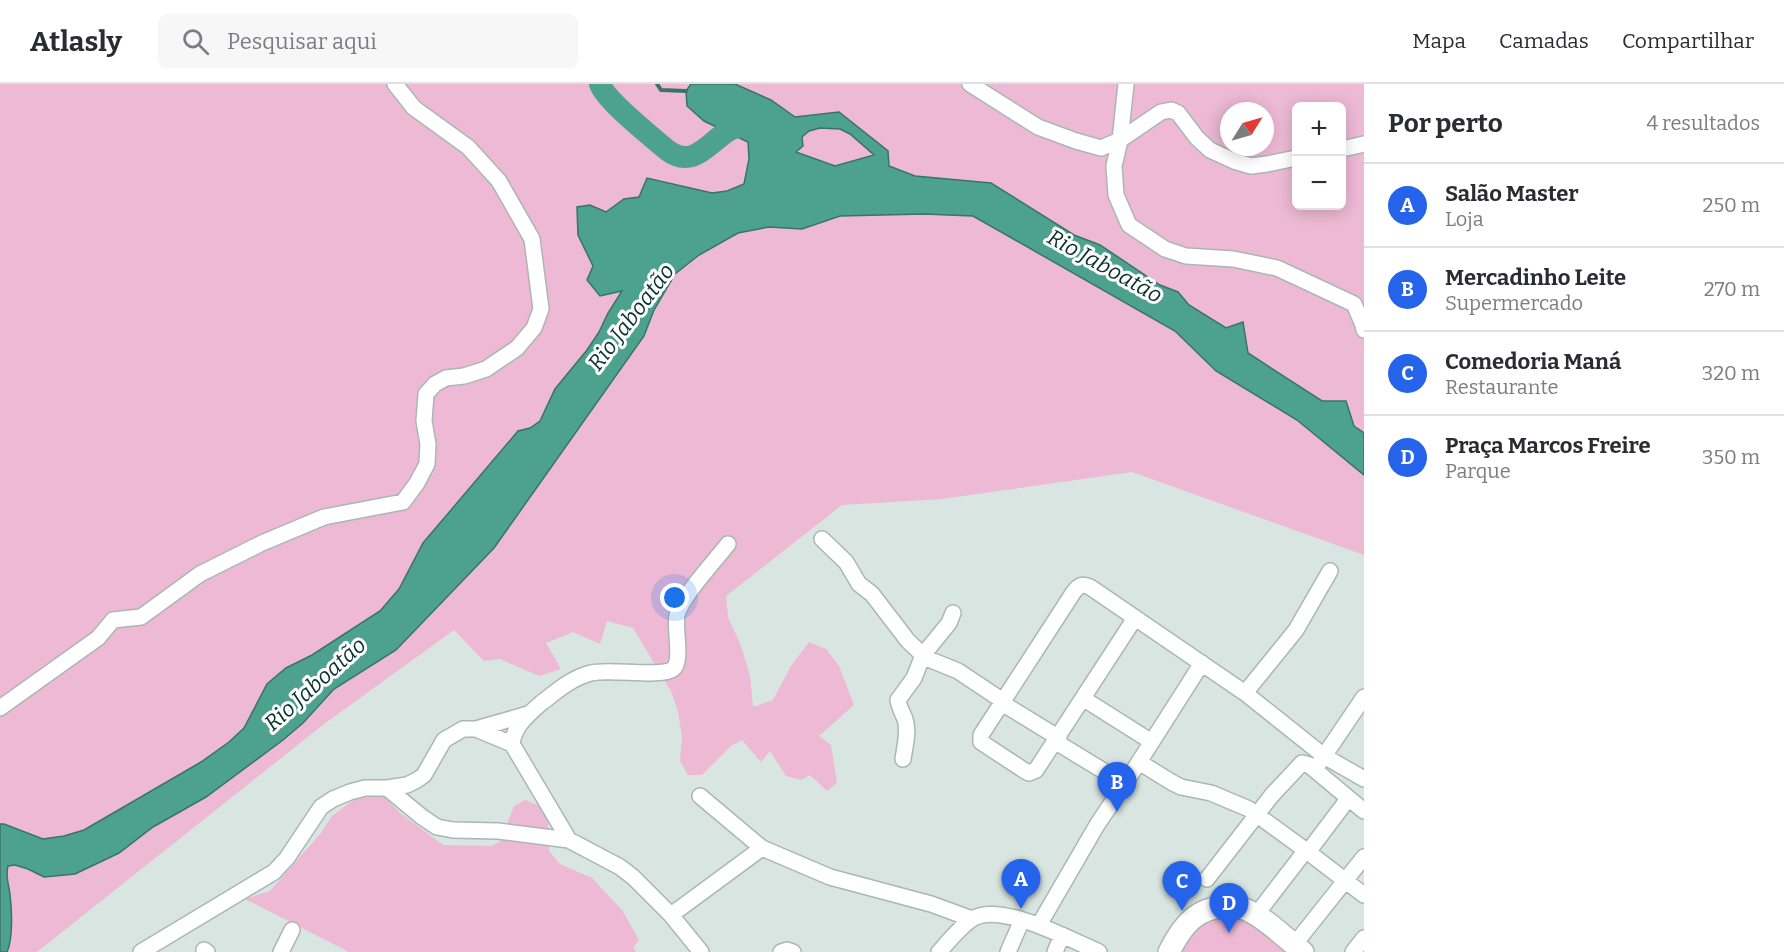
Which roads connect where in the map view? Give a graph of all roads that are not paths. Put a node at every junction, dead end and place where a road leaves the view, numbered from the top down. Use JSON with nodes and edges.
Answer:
{"nodes":[{"id":1,"x":395,"y":84,"type":"edge"},
{"id":2,"x":970,"y":84,"type":"edge"},
{"id":3,"x":1126,"y":84,"type":"edge"},
{"id":4,"x":1120,"y":140,"type":"junction"},
{"id":5,"x":1364,"y":144,"type":"edge"},
{"id":6,"x":1346,"y":148,"type":"edge"},
{"id":7,"x":1292,"y":159,"type":"edge"},
{"id":8,"x":1364,"y":330,"type":"edge"},
{"id":9,"x":822,"y":540,"type":"dead end"},
{"id":10,"x":728,"y":544,"type":"dead end"},
{"id":11,"x":1330,"y":571,"type":"dead end"},
{"id":12,"x":953,"y":613,"type":"dead end"},
{"id":13,"x":1135,"y":618,"type":"junction"},
{"id":14,"x":923,"y":655,"type":"junction"},
{"id":15,"x":1202,"y":663,"type":"junction"},
{"id":16,"x":1245,"y":693,"type":"junction"},
{"id":17,"x":1364,"y":698,"type":"edge"},
{"id":18,"x":1084,"y":699,"type":"junction"},
{"id":19,"x":1002,"y":702,"type":"junction"},
{"id":20,"x":0,"y":708,"type":"edge"},
{"id":21,"x":530,"y":713,"type":"junction"},
{"id":22,"x":476,"y":729,"type":"junction"},
{"id":23,"x":1057,"y":740,"type":"junction"},
{"id":24,"x":1152,"y":742,"type":"junction"},
{"id":25,"x":512,"y":744,"type":"junction"},
{"id":26,"x":1324,"y":756,"type":"junction"},
{"id":27,"x":903,"y":759,"type":"dead end"},
{"id":28,"x":1139,"y":762,"type":"junction"},
{"id":29,"x":1315,"y":770,"type":"junction"},
{"id":30,"x":1364,"y":779,"type":"edge"},
{"id":31,"x":1125,"y":784,"type":"junction"},
{"id":32,"x":387,"y":788,"type":"junction"},
{"id":33,"x":700,"y":796,"type":"dead end"},
{"id":34,"x":1348,"y":799,"type":"junction"},
{"id":35,"x":1364,"y":811,"type":"edge"},
{"id":36,"x":1258,"y":815,"type":"junction"},
{"id":37,"x":569,"y":840,"type":"junction"},
{"id":38,"x":762,"y":848,"type":"junction"},
{"id":39,"x":1307,"y":851,"type":"junction"},
{"id":40,"x":1364,"y":857,"type":"edge"},
{"id":41,"x":1207,"y":879,"type":"dead end"},
{"id":42,"x":1345,"y":880,"type":"junction"},
{"id":43,"x":1364,"y":895,"type":"edge"},
{"id":44,"x":671,"y":915,"type":"junction"},
{"id":45,"x":1256,"y":915,"type":"junction"},
{"id":46,"x":972,"y":919,"type":"junction"},
{"id":47,"x":1022,"y":920,"type":"junction"},
{"id":48,"x":1039,"y":925,"type":"junction"},
{"id":49,"x":292,"y":930,"type":"dead end"},
{"id":50,"x":1062,"y":935,"type":"junction"},
{"id":51,"x":1364,"y":938,"type":"edge"},
{"id":52,"x":1298,"y":949,"type":"edge"},
{"id":53,"x":141,"y":952,"type":"edge"},
{"id":54,"x":281,"y":952,"type":"edge"},
{"id":55,"x":701,"y":952,"type":"edge"},
{"id":56,"x":781,"y":952,"type":"edge"},
{"id":57,"x":793,"y":952,"type":"edge"},
{"id":58,"x":939,"y":952,"type":"edge"},
{"id":59,"x":1008,"y":952,"type":"edge"},
{"id":60,"x":1055,"y":952,"type":"edge"},
{"id":61,"x":1099,"y":952,"type":"edge"},
{"id":62,"x":1169,"y":952,"type":"edge"},
{"id":63,"x":1353,"y":952,"type":"edge"}],
"edges":[{"from":1,"to":20,"type":"street"},
{"from":2,"to":4,"type":"street"},
{"from":3,"to":4,"type":"street"},
{"from":4,"to":7,"type":"street"},
{"from":4,"to":8,"type":"street"},
{"from":5,"to":6,"type":"street"},
{"from":9,"to":14,"type":"street"},
{"from":10,"to":21,"type":"street"},
{"from":11,"to":16,"type":"street"},
{"from":12,"to":14,"type":"street"},
{"from":13,"to":15,"type":"street"},
{"from":13,"to":18,"type":"street"},
{"from":13,"to":19,"type":"street"},
{"from":14,"to":19,"type":"street"},
{"from":14,"to":27,"type":"street"},
{"from":15,"to":16,"type":"street"},
{"from":15,"to":24,"type":"street"},
{"from":16,"to":26,"type":"street"},
{"from":17,"to":26,"type":"street"},
{"from":18,"to":23,"type":"street"},
{"from":18,"to":24,"type":"street"},
{"from":19,"to":23,"type":"street"},
{"from":19,"to":23,"type":"street"},
{"from":21,"to":22,"type":"street"},
{"from":21,"to":25,"type":"street"},
{"from":22,"to":25,"type":"street"},
{"from":22,"to":32,"type":"street"},
{"from":23,"to":31,"type":"street"},
{"from":24,"to":28,"type":"street"},
{"from":25,"to":37,"type":"street"},
{"from":26,"to":29,"type":"street"},
{"from":26,"to":30,"type":"street"},
{"from":28,"to":31,"type":"street"},
{"from":28,"to":36,"type":"street"},
{"from":29,"to":34,"type":"street"},
{"from":29,"to":36,"type":"street"},
{"from":31,"to":48,"type":"street"},
{"from":32,"to":37,"type":"street"},
{"from":32,"to":53,"type":"street"},
{"from":33,"to":38,"type":"street"},
{"from":34,"to":35,"type":"street"},
{"from":34,"to":39,"type":"street"},
{"from":36,"to":39,"type":"street"},
{"from":36,"to":41,"type":"street"},
{"from":37,"to":44,"type":"street"},
{"from":38,"to":44,"type":"street"},
{"from":38,"to":46,"type":"street"},
{"from":39,"to":42,"type":"street"},
{"from":39,"to":45,"type":"street"},
{"from":40,"to":42,"type":"street"},
{"from":42,"to":43,"type":"street"},
{"from":42,"to":52,"type":"street"},
{"from":44,"to":55,"type":"street"},
{"from":45,"to":52,"type":"main road"},
{"from":45,"to":62,"type":"main road"},
{"from":46,"to":47,"type":"street"},
{"from":46,"to":58,"type":"street"},
{"from":47,"to":48,"type":"street"},
{"from":47,"to":59,"type":"street"},
{"from":48,"to":50,"type":"street"},
{"from":49,"to":54,"type":"street"},
{"from":50,"to":60,"type":"street"},
{"from":50,"to":61,"type":"street"},
{"from":51,"to":63,"type":"street"},
{"from":56,"to":57,"type":"street"}]}
